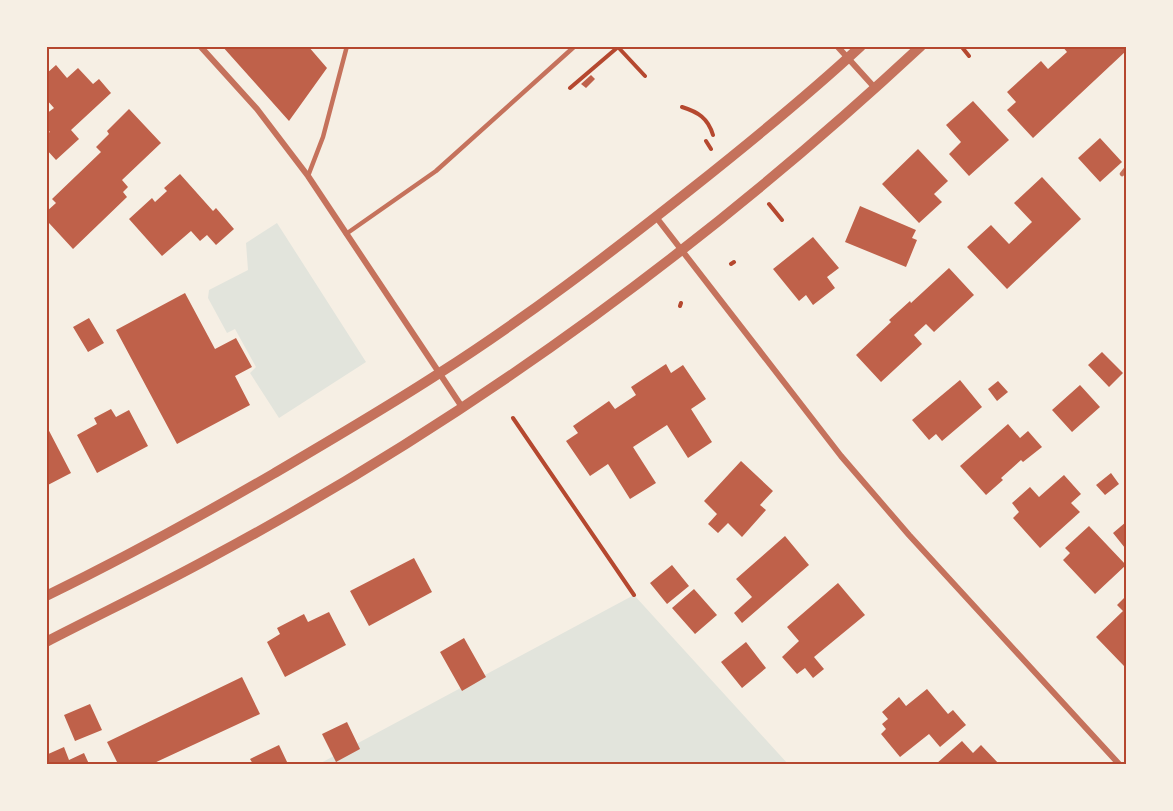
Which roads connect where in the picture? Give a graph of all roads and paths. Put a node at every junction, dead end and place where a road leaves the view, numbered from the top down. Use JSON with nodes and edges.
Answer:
{"nodes":[{"id":1,"x":200,"y":46,"type":"edge"},
{"id":2,"x":347,"y":46,"type":"edge"},
{"id":3,"x":575,"y":46,"type":"edge"},
{"id":4,"x":837,"y":46,"type":"edge"},
{"id":5,"x":861,"y":46,"type":"edge"},
{"id":6,"x":921,"y":46,"type":"edge"},
{"id":7,"x":961,"y":46,"type":"edge"},
{"id":8,"x":617,"y":47,"type":"edge"},
{"id":9,"x":969,"y":56,"type":"dead end"},
{"id":10,"x":848,"y":59,"type":"junction"},
{"id":11,"x":645,"y":76,"type":"dead end"},
{"id":12,"x":570,"y":88,"type":"dead end"},
{"id":13,"x":876,"y":89,"type":"junction"},
{"id":14,"x":682,"y":107,"type":"dead end"},
{"id":15,"x":712,"y":135,"type":"dead end"},
{"id":16,"x":1126,"y":169,"type":"edge"},
{"id":17,"x":1122,"y":174,"type":"dead end"},
{"id":18,"x":308,"y":176,"type":"junction"},
{"id":19,"x":767,"y":202,"type":"dead end"},
{"id":20,"x":656,"y":217,"type":"junction"},
{"id":21,"x":782,"y":220,"type":"dead end"},
{"id":22,"x":346,"y":234,"type":"junction"},
{"id":23,"x":682,"y":249,"type":"junction"},
{"id":24,"x":440,"y":373,"type":"junction"},
{"id":25,"x":462,"y":407,"type":"junction"},
{"id":26,"x":513,"y":418,"type":"dead end"},
{"id":27,"x":634,"y":595,"type":"dead end"},
{"id":28,"x":46,"y":596,"type":"edge"},
{"id":29,"x":46,"y":642,"type":"edge"},
{"id":30,"x":1119,"y":765,"type":"edge"}],
"edges":[{"from":1,"to":18,"type":"street"},
{"from":2,"to":18,"type":"lane"},
{"from":3,"to":22,"type":"lane"},
{"from":4,"to":10,"type":"street"},
{"from":5,"to":10,"type":"street"},
{"from":6,"to":13,"type":"street"},
{"from":7,"to":9,"type":"path"},
{"from":8,"to":11,"type":"path"},
{"from":8,"to":12,"type":"path"},
{"from":10,"to":13,"type":"street"},
{"from":10,"to":20,"type":"street"},
{"from":13,"to":23,"type":"street"},
{"from":14,"to":15,"type":"path"},
{"from":16,"to":17,"type":"lane"},
{"from":18,"to":22,"type":"street"},
{"from":19,"to":21,"type":"path"},
{"from":20,"to":23,"type":"street"},
{"from":20,"to":24,"type":"street"},
{"from":22,"to":24,"type":"street"},
{"from":23,"to":25,"type":"street"},
{"from":23,"to":30,"type":"street"},
{"from":24,"to":25,"type":"street"},
{"from":24,"to":28,"type":"street"},
{"from":25,"to":29,"type":"street"},
{"from":26,"to":27,"type":"path"}]}
